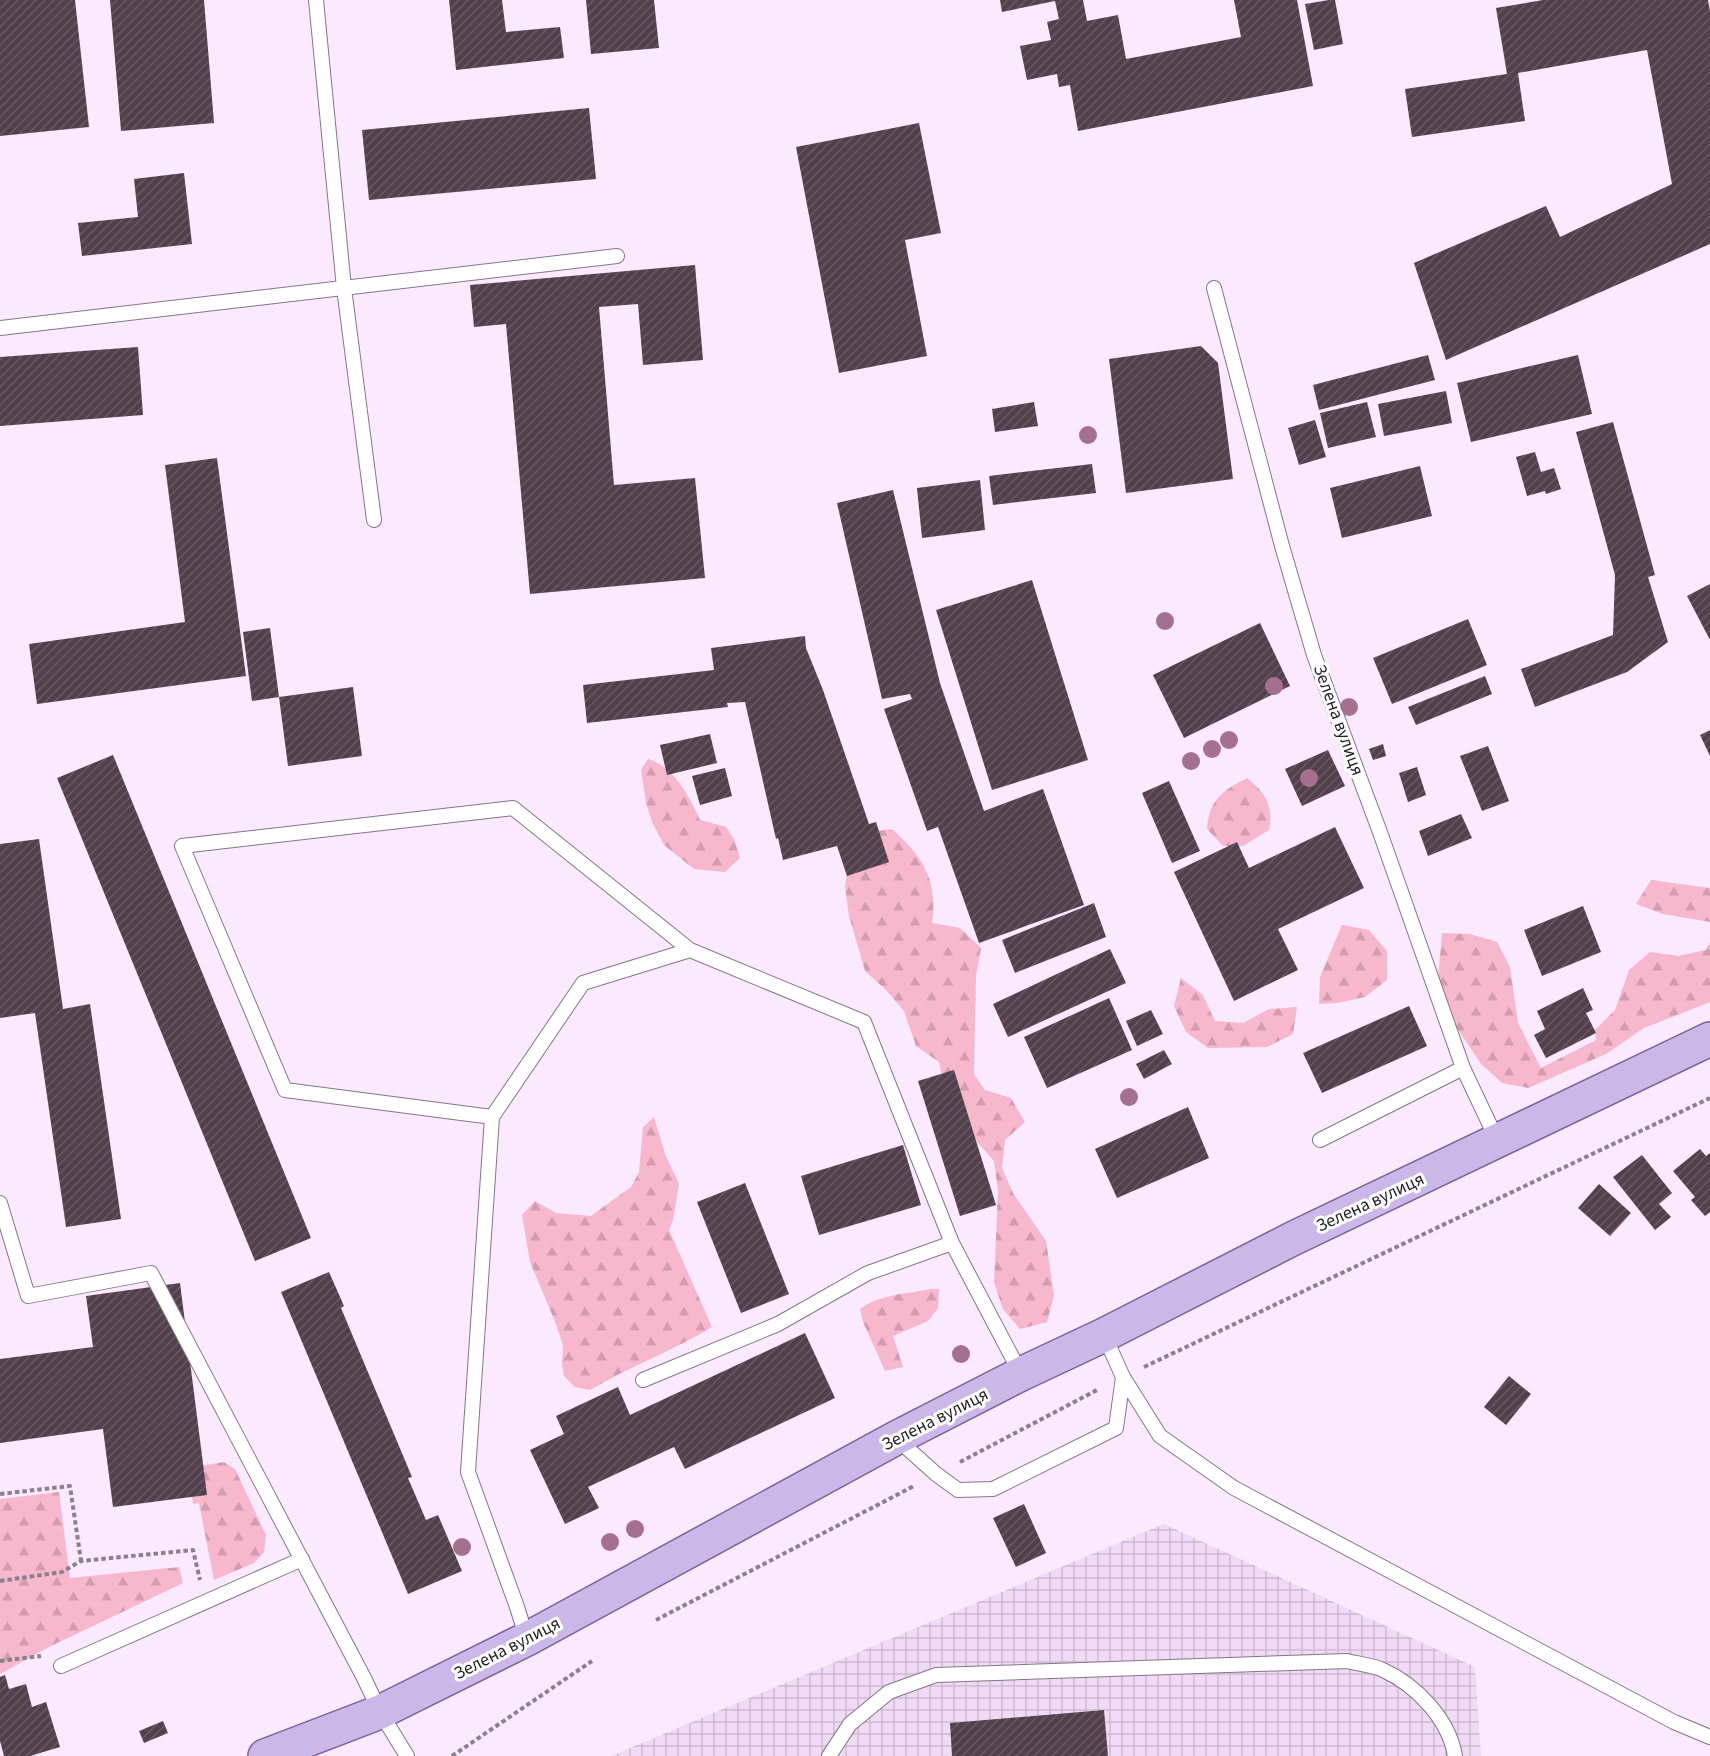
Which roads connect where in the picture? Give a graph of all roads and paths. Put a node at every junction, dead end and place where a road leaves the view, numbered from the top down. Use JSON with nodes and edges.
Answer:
{"nodes":[{"id":1,"x":316,"y":0,"type":"edge"},
{"id":2,"x":617,"y":256,"type":"dead end"},
{"id":3,"x":344,"y":288,"type":"junction"},
{"id":4,"x":1214,"y":288,"type":"dead end"},
{"id":5,"x":0,"y":328,"type":"edge"},
{"id":6,"x":374,"y":519,"type":"dead end"},
{"id":7,"x":690,"y":950,"type":"junction"},
{"id":8,"x":1710,"y":1039,"type":"edge"},
{"id":9,"x":1463,"y":1068,"type":"junction"},
{"id":10,"x":1710,"y":1098,"type":"edge"},
{"id":11,"x":492,"y":1117,"type":"junction"},
{"id":12,"x":1320,"y":1140,"type":"dead end"},
{"id":13,"x":1497,"y":1140,"type":"junction"},
{"id":14,"x":0,"y":1203,"type":"edge"},
{"id":15,"x":952,"y":1243,"type":"junction"},
{"id":16,"x":1104,"y":1335,"type":"junction"},
{"id":17,"x":1021,"y":1374,"type":"junction"},
{"id":18,"x":1123,"y":1377,"type":"junction"},
{"id":19,"x":643,"y":1380,"type":"dead end"},
{"id":20,"x":896,"y":1438,"type":"junction"},
{"id":21,"x":936,"y":1474,"type":"junction"},
{"id":22,"x":0,"y":1494,"type":"edge"},
{"id":23,"x":302,"y":1559,"type":"junction"},
{"id":24,"x":81,"y":1561,"type":"junction"},
{"id":25,"x":200,"y":1580,"type":"dead end"},
{"id":26,"x":0,"y":1581,"type":"edge"},
{"id":27,"x":656,"y":1620,"type":"dead end"},
{"id":28,"x":527,"y":1639,"type":"junction"},
{"id":29,"x":0,"y":1661,"type":"edge"},
{"id":30,"x":592,"y":1661,"type":"dead end"},
{"id":31,"x":61,"y":1666,"type":"joint"},
{"id":32,"x":380,"y":1712,"type":"junction"},
{"id":33,"x":1710,"y":1737,"type":"edge"},
{"id":34,"x":265,"y":1756,"type":"edge"},
{"id":35,"x":406,"y":1756,"type":"edge"},
{"id":36,"x":452,"y":1756,"type":"edge"},
{"id":37,"x":829,"y":1756,"type":"edge"},
{"id":38,"x":1455,"y":1756,"type":"edge"}],
"edges":[{"from":1,"to":3,"type":"lane"},
{"from":2,"to":3,"type":"lane"},
{"from":3,"to":5,"type":"lane"},
{"from":3,"to":6,"type":"lane"},
{"from":4,"to":9,"type":"lane","name":"Зелена вулиця"},
{"from":7,"to":11,"type":"lane"},
{"from":7,"to":11,"type":"lane"},
{"from":7,"to":15,"type":"lane"},
{"from":8,"to":13,"type":"main road","name":"Зелена вулиця"},
{"from":9,"to":12,"type":"lane"},
{"from":9,"to":13,"type":"lane","name":"Зелена вулиця"},
{"from":10,"to":18,"type":"path"},
{"from":11,"to":28,"type":"lane"},
{"from":13,"to":16,"type":"main road","name":"Зелена вулиця"},
{"from":14,"to":23,"type":"lane"},
{"from":15,"to":17,"type":"lane"},
{"from":15,"to":19,"type":"lane"},
{"from":16,"to":17,"type":"main road","name":"Зелена вулиця"},
{"from":16,"to":18,"type":"lane"},
{"from":17,"to":20,"type":"main road","name":"Зелена вулиця"},
{"from":18,"to":21,"type":"path"},
{"from":18,"to":21,"type":"lane"},
{"from":18,"to":33,"type":"lane"},
{"from":20,"to":21,"type":"lane"},
{"from":20,"to":28,"type":"main road","name":"Зелена вулиця"},
{"from":21,"to":27,"type":"path"},
{"from":22,"to":24,"type":"path"},
{"from":23,"to":31,"type":"lane"},
{"from":23,"to":32,"type":"lane"},
{"from":24,"to":25,"type":"path"},
{"from":24,"to":26,"type":"path"},
{"from":28,"to":32,"type":"main road","name":"Зелена вулиця"},
{"from":29,"to":31,"type":"path"},
{"from":30,"to":36,"type":"path"},
{"from":32,"to":34,"type":"main road","name":"Зелена вулиця"},
{"from":32,"to":35,"type":"lane"},
{"from":37,"to":38,"type":"lane"}]}
